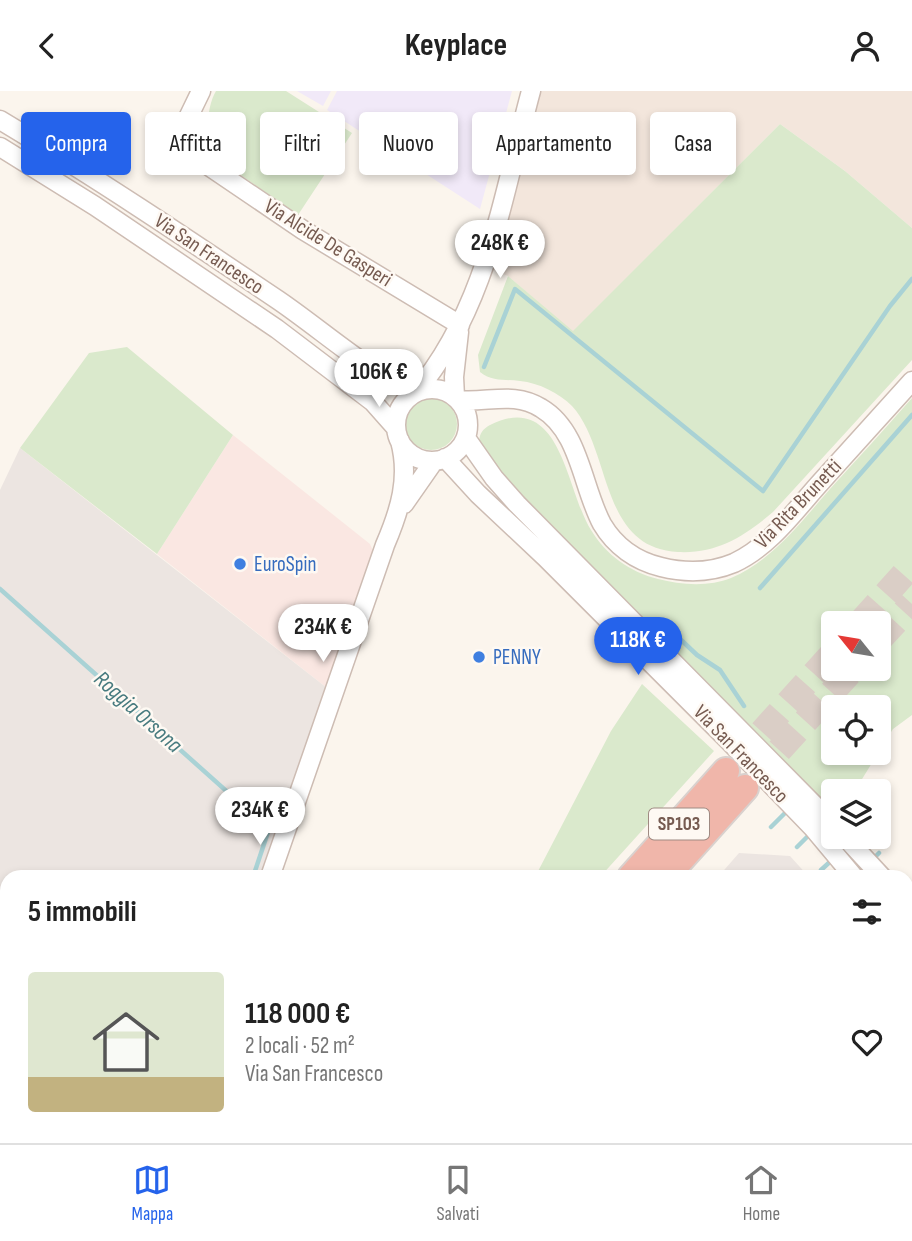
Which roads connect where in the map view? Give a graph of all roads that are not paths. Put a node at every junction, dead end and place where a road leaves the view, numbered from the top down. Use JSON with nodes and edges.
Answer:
{"nodes":[{"id":1,"x":201,"y":91,"type":"edge"},
{"id":2,"x":531,"y":91,"type":"edge"},
{"id":3,"x":191,"y":112,"type":"edge"},
{"id":4,"x":0,"y":120,"type":"edge"},
{"id":5,"x":0,"y":148,"type":"edge"},
{"id":6,"x":222,"y":175,"type":"edge"},
{"id":7,"x":460,"y":325,"type":"junction"},
{"id":8,"x":912,"y":381,"type":"edge"},
{"id":9,"x":415,"y":393,"type":"junction"},
{"id":10,"x":457,"y":398,"type":"junction"},
{"id":11,"x":534,"y":404,"type":"junction"},
{"id":12,"x":467,"y":432,"type":"junction"},
{"id":13,"x":398,"y":434,"type":"junction"},
{"id":14,"x":439,"y":460,"type":"junction"},
{"id":15,"x":398,"y":512,"type":"junction"},
{"id":16,"x":821,"y":812,"type":"edge"},
{"id":17,"x":856,"y":849,"type":"edge"},
{"id":18,"x":272,"y":870,"type":"edge"},
{"id":19,"x":638,"y":870,"type":"edge"},
{"id":20,"x":670,"y":870,"type":"edge"},
{"id":21,"x":848,"y":870,"type":"edge"},
{"id":22,"x":876,"y":870,"type":"edge"}],
"edges":[{"from":1,"to":3,"type":"street","name":"Via Alcide De Gasperi"},
{"from":2,"to":7,"type":"street"},
{"from":4,"to":9,"type":"street","name":"Via San Francesco"},
{"from":5,"to":13,"type":"street","name":"Via San Francesco"},
{"from":6,"to":7,"type":"street","name":"Via Alcide De Gasperi"},
{"from":7,"to":9,"type":"street"},
{"from":7,"to":10,"type":"street"},
{"from":8,"to":11,"type":"street","name":"Via Rita Brunetti"},
{"from":9,"to":10,"type":"street"},
{"from":9,"to":13,"type":"street"},
{"from":10,"to":11,"type":"street"},
{"from":10,"to":12,"type":"street"},
{"from":11,"to":12,"type":"street"},
{"from":12,"to":14,"type":"street"},
{"from":12,"to":16,"type":"street","name":"Via San Francesco"},
{"from":13,"to":14,"type":"street"},
{"from":13,"to":15,"type":"street"},
{"from":14,"to":15,"type":"street"},
{"from":14,"to":21,"type":"street","name":"Via San Francesco"},
{"from":15,"to":18,"type":"street"},
{"from":17,"to":22,"type":"street"},
{"from":19,"to":20,"type":"highway","number":"SP103"}]}
